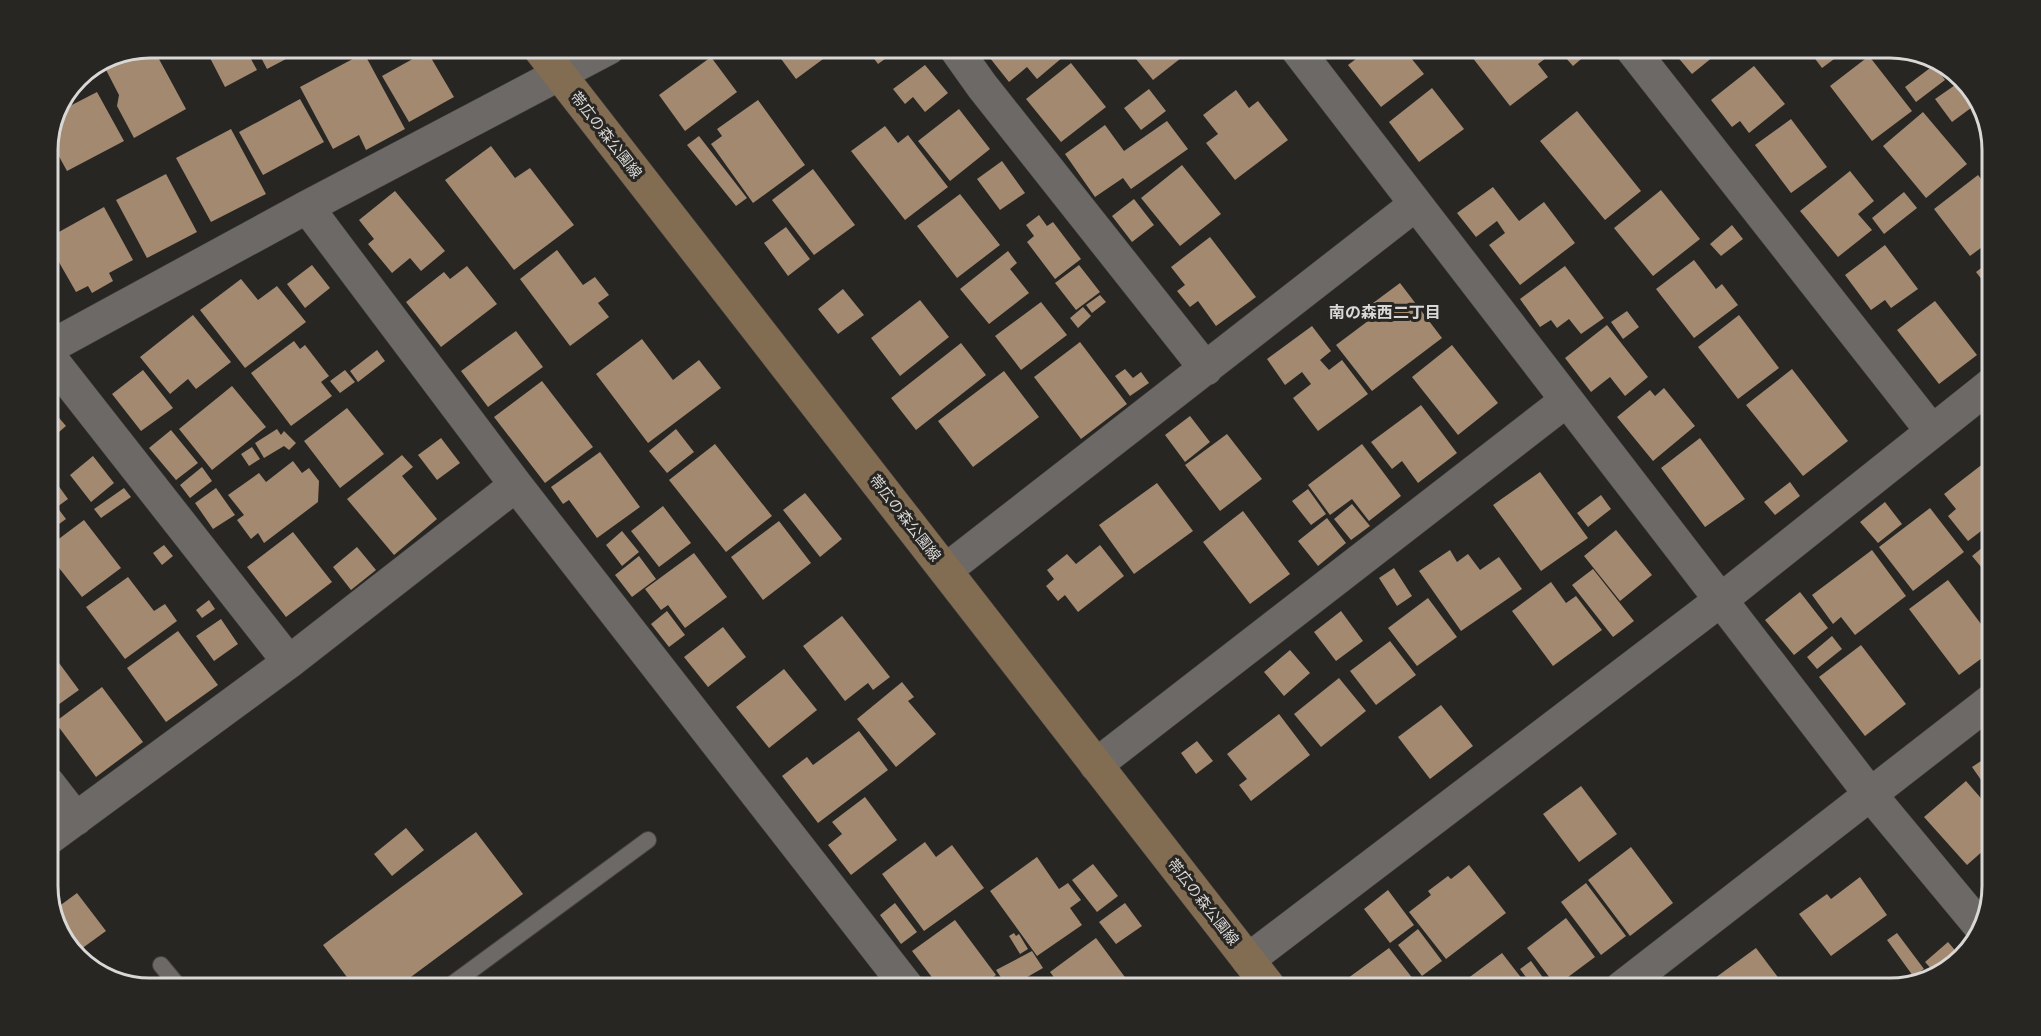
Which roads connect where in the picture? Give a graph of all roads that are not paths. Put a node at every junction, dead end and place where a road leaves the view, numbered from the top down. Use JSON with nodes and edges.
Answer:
{"nodes":[{"id":1,"x":547,"y":58,"type":"edge"},
{"id":2,"x":591,"y":58,"type":"edge"},
{"id":3,"x":962,"y":58,"type":"edge"},
{"id":4,"x":1304,"y":58,"type":"edge"},
{"id":5,"x":1639,"y":58,"type":"edge"},
{"id":6,"x":560,"y":75,"type":"junction"},
{"id":7,"x":1416,"y":204,"type":"junction"},
{"id":8,"x":306,"y":207,"type":"junction"},
{"id":9,"x":59,"y":342,"type":"edge"},
{"id":10,"x":59,"y":369,"type":"edge"},
{"id":11,"x":1206,"y":369,"type":"junction"},
{"id":12,"x":1982,"y":391,"type":"edge"},
{"id":13,"x":1567,"y":400,"type":"junction"},
{"id":14,"x":1931,"y":430,"type":"junction"},
{"id":15,"x":516,"y":485,"type":"junction"},
{"id":16,"x":945,"y":570,"type":"junction"},
{"id":17,"x":1722,"y":598,"type":"junction"},
{"id":18,"x":289,"y":662,"type":"junction"},
{"id":19,"x":1982,"y":707,"type":"edge"},
{"id":20,"x":1096,"y":765,"type":"junction"},
{"id":21,"x":1870,"y":794,"type":"junction"},
{"id":22,"x":59,"y":797,"type":"edge"},
{"id":23,"x":76,"y":819,"type":"junction"},
{"id":24,"x":59,"y":831,"type":"edge"},
{"id":25,"x":648,"y":840,"type":"dead end"},
{"id":26,"x":1975,"y":920,"type":"edge"},
{"id":27,"x":1248,"y":960,"type":"junction"},
{"id":28,"x":161,"y":964,"type":"dead end"},
{"id":29,"x":172,"y":978,"type":"edge"},
{"id":30,"x":461,"y":978,"type":"edge"},
{"id":31,"x":900,"y":978,"type":"edge"},
{"id":32,"x":1262,"y":978,"type":"edge"},
{"id":33,"x":1634,"y":978,"type":"edge"}],
"edges":[{"from":1,"to":6,"type":"main road","name":"帯広の森公園線"},
{"from":2,"to":6,"type":"street"},
{"from":3,"to":11,"type":"street"},
{"from":4,"to":7,"type":"street"},
{"from":5,"to":14,"type":"street"},
{"from":6,"to":8,"type":"street"},
{"from":6,"to":16,"type":"main road","name":"帯広の森公園線"},
{"from":7,"to":11,"type":"street"},
{"from":7,"to":13,"type":"street"},
{"from":8,"to":9,"type":"street"},
{"from":8,"to":15,"type":"street"},
{"from":10,"to":18,"type":"street"},
{"from":11,"to":16,"type":"street"},
{"from":12,"to":14,"type":"street"},
{"from":13,"to":17,"type":"street"},
{"from":13,"to":20,"type":"street"},
{"from":14,"to":17,"type":"street"},
{"from":15,"to":18,"type":"street"},
{"from":15,"to":31,"type":"street"},
{"from":16,"to":20,"type":"main road","name":"帯広の森公園線"},
{"from":17,"to":21,"type":"street"},
{"from":17,"to":27,"type":"street"},
{"from":18,"to":23,"type":"street"},
{"from":19,"to":21,"type":"street"},
{"from":20,"to":27,"type":"main road","name":"帯広の森公園線"},
{"from":21,"to":26,"type":"street"},
{"from":21,"to":33,"type":"street"},
{"from":22,"to":23,"type":"street"},
{"from":23,"to":24,"type":"street"},
{"from":25,"to":30,"type":"lane"},
{"from":27,"to":32,"type":"main road","name":"帯広の森公園線"},
{"from":28,"to":29,"type":"lane"}]}
